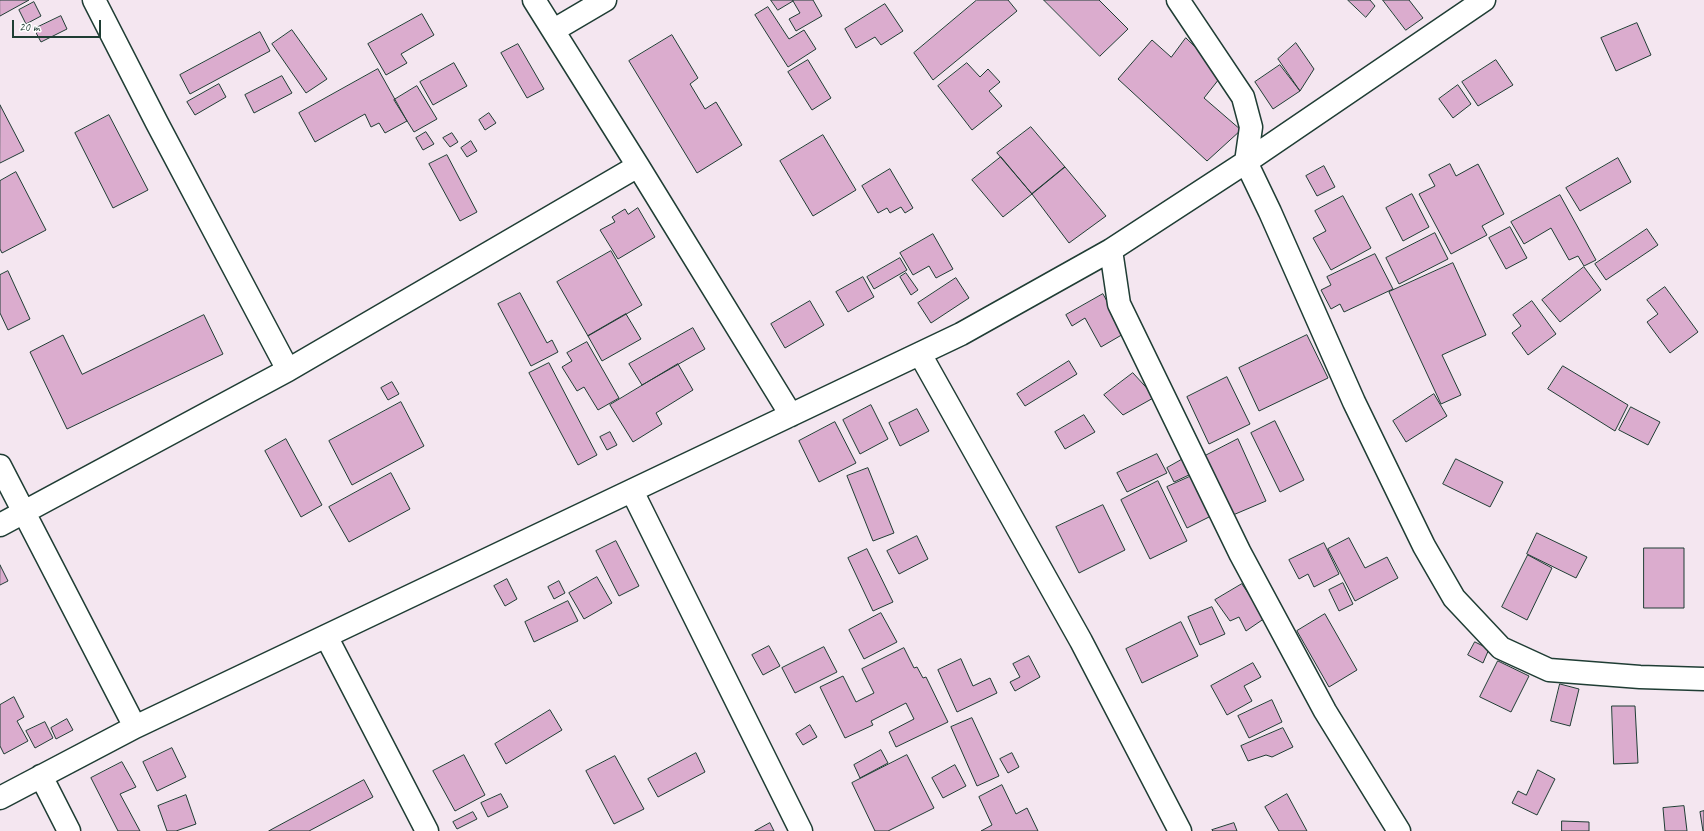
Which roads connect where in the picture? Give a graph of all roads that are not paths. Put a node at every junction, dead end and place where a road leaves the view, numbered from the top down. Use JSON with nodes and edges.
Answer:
{"nodes":[{"id":1,"x":94,"y":0,"type":"edge"},
{"id":2,"x":534,"y":0,"type":"edge"},
{"id":3,"x":605,"y":0,"type":"edge"},
{"id":4,"x":1178,"y":0,"type":"edge"},
{"id":5,"x":1484,"y":0,"type":"edge"},
{"id":6,"x":554,"y":30,"type":"junction"},
{"id":7,"x":1246,"y":162,"type":"junction"},
{"id":8,"x":638,"y":166,"type":"junction"},
{"id":9,"x":1111,"y":250,"type":"junction"},
{"id":10,"x":920,"y":354,"type":"junction"},
{"id":11,"x":288,"y":370,"type":"junction"},
{"id":12,"x":791,"y":415,"type":"junction"},
{"id":13,"x":0,"y":466,"type":"edge"},
{"id":14,"x":632,"y":490,"type":"junction"},
{"id":15,"x":24,"y":513,"type":"junction"},
{"id":16,"x":0,"y":525,"type":"edge"},
{"id":17,"x":326,"y":636,"type":"junction"},
{"id":18,"x":1704,"y":679,"type":"edge"},
{"id":19,"x":135,"y":727,"type":"junction"},
{"id":20,"x":41,"y":776,"type":"junction"},
{"id":21,"x":0,"y":798,"type":"edge"},
{"id":22,"x":69,"y":831,"type":"edge"},
{"id":23,"x":427,"y":831,"type":"edge"},
{"id":24,"x":801,"y":831,"type":"edge"},
{"id":25,"x":1180,"y":831,"type":"edge"},
{"id":26,"x":1399,"y":831,"type":"edge"}],
"edges":[{"from":1,"to":11,"type":"street"},
{"from":2,"to":6,"type":"street"},
{"from":3,"to":6,"type":"street"},
{"from":4,"to":7,"type":"street"},
{"from":5,"to":7,"type":"street"},
{"from":6,"to":8,"type":"street"},
{"from":7,"to":9,"type":"street"},
{"from":7,"to":18,"type":"street"},
{"from":8,"to":11,"type":"street"},
{"from":8,"to":12,"type":"street"},
{"from":9,"to":10,"type":"street"},
{"from":9,"to":26,"type":"street"},
{"from":10,"to":12,"type":"street"},
{"from":10,"to":25,"type":"street"},
{"from":11,"to":15,"type":"street"},
{"from":12,"to":14,"type":"street"},
{"from":13,"to":15,"type":"street"},
{"from":14,"to":17,"type":"street"},
{"from":14,"to":24,"type":"street"},
{"from":15,"to":16,"type":"street"},
{"from":15,"to":19,"type":"street"},
{"from":17,"to":19,"type":"street"},
{"from":17,"to":23,"type":"street"},
{"from":19,"to":20,"type":"street"},
{"from":20,"to":21,"type":"street"},
{"from":20,"to":22,"type":"street"}]}
